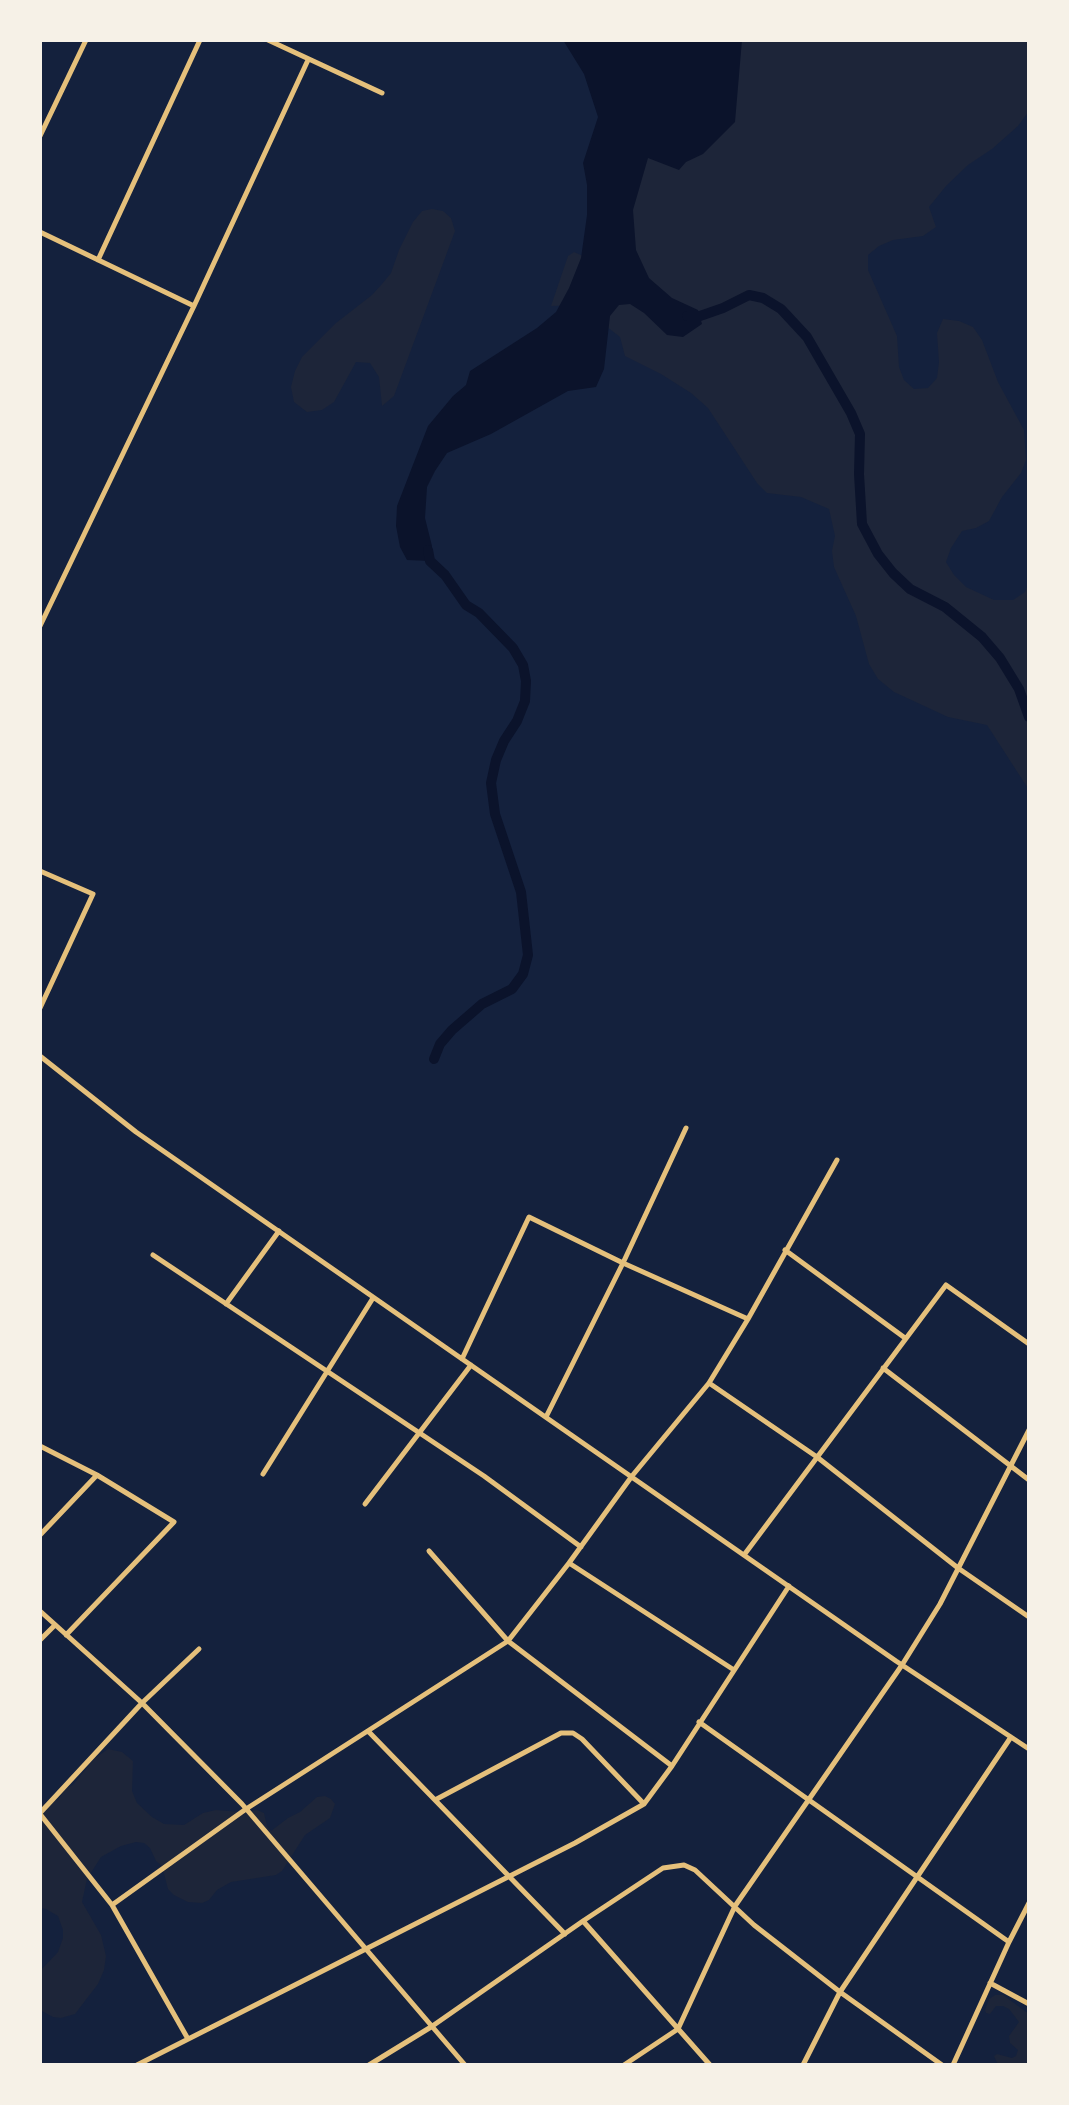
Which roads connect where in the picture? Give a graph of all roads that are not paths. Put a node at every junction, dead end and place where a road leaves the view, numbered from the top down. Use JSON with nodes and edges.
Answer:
{"nodes":[{"id":1,"x":86,"y":40,"type":"edge"},
{"id":2,"x":200,"y":40,"type":"edge"},
{"id":3,"x":268,"y":40,"type":"edge"},
{"id":4,"x":308,"y":60,"type":"junction"},
{"id":5,"x":382,"y":93,"type":"dead end"},
{"id":6,"x":40,"y":136,"type":"edge"},
{"id":7,"x":40,"y":232,"type":"edge"},
{"id":8,"x":98,"y":260,"type":"junction"},
{"id":9,"x":194,"y":306,"type":"junction"},
{"id":10,"x":40,"y":626,"type":"edge"},
{"id":11,"x":40,"y":871,"type":"edge"},
{"id":12,"x":40,"y":1008,"type":"edge"},
{"id":13,"x":40,"y":1056,"type":"edge"},
{"id":14,"x":686,"y":1128,"type":"dead end"},
{"id":15,"x":837,"y":1160,"type":"dead end"},
{"id":16,"x":279,"y":1231,"type":"junction"},
{"id":17,"x":785,"y":1250,"type":"junction"},
{"id":18,"x":153,"y":1255,"type":"dead end"},
{"id":19,"x":623,"y":1263,"type":"junction"},
{"id":20,"x":373,"y":1298,"type":"junction"},
{"id":21,"x":226,"y":1304,"type":"junction"},
{"id":22,"x":748,"y":1319,"type":"junction"},
{"id":23,"x":905,"y":1338,"type":"junction"},
{"id":24,"x":1029,"y":1344,"type":"edge"},
{"id":25,"x":463,"y":1359,"type":"junction"},
{"id":26,"x":471,"y":1365,"type":"junction"},
{"id":27,"x":883,"y":1368,"type":"junction"},
{"id":28,"x":327,"y":1372,"type":"junction"},
{"id":29,"x":709,"y":1383,"type":"junction"},
{"id":30,"x":546,"y":1417,"type":"junction"},
{"id":31,"x":1029,"y":1430,"type":"edge"},
{"id":32,"x":419,"y":1433,"type":"junction"},
{"id":33,"x":40,"y":1446,"type":"edge"},
{"id":34,"x":817,"y":1457,"type":"junction"},
{"id":35,"x":1009,"y":1466,"type":"junction"},
{"id":36,"x":263,"y":1474,"type":"dead end"},
{"id":37,"x":97,"y":1475,"type":"junction"},
{"id":38,"x":632,"y":1476,"type":"junction"},
{"id":39,"x":1029,"y":1480,"type":"edge"},
{"id":40,"x":365,"y":1504,"type":"dead end"},
{"id":41,"x":40,"y":1535,"type":"edge"},
{"id":42,"x":580,"y":1547,"type":"junction"},
{"id":43,"x":429,"y":1551,"type":"dead end"},
{"id":44,"x":744,"y":1555,"type":"junction"},
{"id":45,"x":569,"y":1563,"type":"junction"},
{"id":46,"x":958,"y":1568,"type":"junction"},
{"id":47,"x":789,"y":1586,"type":"junction"},
{"id":48,"x":40,"y":1611,"type":"edge"},
{"id":49,"x":1029,"y":1617,"type":"edge"},
{"id":50,"x":55,"y":1625,"type":"junction"},
{"id":51,"x":66,"y":1635,"type":"junction"},
{"id":52,"x":40,"y":1640,"type":"edge"},
{"id":53,"x":508,"y":1641,"type":"junction"},
{"id":54,"x":199,"y":1649,"type":"dead end"},
{"id":55,"x":902,"y":1665,"type":"junction"},
{"id":56,"x":734,"y":1670,"type":"junction"},
{"id":57,"x":142,"y":1703,"type":"junction"},
{"id":58,"x":699,"y":1722,"type":"junction"},
{"id":59,"x":368,"y":1731,"type":"junction"},
{"id":60,"x":1011,"y":1737,"type":"junction"},
{"id":61,"x":1029,"y":1749,"type":"edge"},
{"id":62,"x":672,"y":1766,"type":"junction"},
{"id":63,"x":435,"y":1800,"type":"junction"},
{"id":64,"x":810,"y":1800,"type":"junction"},
{"id":65,"x":645,"y":1804,"type":"junction"},
{"id":66,"x":246,"y":1809,"type":"junction"},
{"id":67,"x":40,"y":1813,"type":"edge"},
{"id":68,"x":509,"y":1876,"type":"junction"},
{"id":69,"x":917,"y":1877,"type":"junction"},
{"id":70,"x":1029,"y":1903,"type":"edge"},
{"id":71,"x":112,"y":1905,"type":"junction"},
{"id":72,"x":734,"y":1906,"type":"junction"},
{"id":73,"x":583,"y":1921,"type":"junction"},
{"id":74,"x":565,"y":1934,"type":"junction"},
{"id":75,"x":1009,"y":1942,"type":"junction"},
{"id":76,"x":365,"y":1949,"type":"junction"},
{"id":77,"x":990,"y":1983,"type":"junction"},
{"id":78,"x":840,"y":1992,"type":"junction"},
{"id":79,"x":1029,"y":2004,"type":"edge"},
{"id":80,"x":430,"y":2027,"type":"junction"},
{"id":81,"x":678,"y":2029,"type":"junction"},
{"id":82,"x":188,"y":2039,"type":"junction"},
{"id":83,"x":137,"y":2065,"type":"edge"},
{"id":84,"x":369,"y":2065,"type":"edge"},
{"id":85,"x":465,"y":2065,"type":"edge"},
{"id":86,"x":624,"y":2065,"type":"edge"},
{"id":87,"x":710,"y":2065,"type":"edge"},
{"id":88,"x":803,"y":2065,"type":"edge"},
{"id":89,"x":943,"y":2065,"type":"edge"},
{"id":90,"x":953,"y":2065,"type":"edge"}],
"edges":[{"from":1,"to":6,"type":"street"},
{"from":2,"to":8,"type":"street"},
{"from":3,"to":4,"type":"street"},
{"from":4,"to":5,"type":"street"},
{"from":4,"to":9,"type":"street"},
{"from":7,"to":8,"type":"street"},
{"from":8,"to":9,"type":"street"},
{"from":9,"to":10,"type":"street"},
{"from":11,"to":12,"type":"street"},
{"from":13,"to":16,"type":"street"},
{"from":14,"to":19,"type":"street"},
{"from":15,"to":17,"type":"street"},
{"from":16,"to":20,"type":"street"},
{"from":16,"to":21,"type":"street"},
{"from":17,"to":22,"type":"street"},
{"from":17,"to":23,"type":"street"},
{"from":18,"to":21,"type":"street"},
{"from":19,"to":22,"type":"street"},
{"from":19,"to":25,"type":"street"},
{"from":19,"to":30,"type":"street"},
{"from":20,"to":25,"type":"street"},
{"from":20,"to":28,"type":"street"},
{"from":21,"to":28,"type":"street"},
{"from":22,"to":29,"type":"street"},
{"from":23,"to":24,"type":"street"},
{"from":23,"to":27,"type":"street"},
{"from":25,"to":26,"type":"street"},
{"from":26,"to":30,"type":"street"},
{"from":26,"to":32,"type":"street"},
{"from":27,"to":34,"type":"street"},
{"from":27,"to":35,"type":"street"},
{"from":28,"to":32,"type":"street"},
{"from":28,"to":36,"type":"street"},
{"from":29,"to":34,"type":"street"},
{"from":29,"to":38,"type":"street"},
{"from":30,"to":38,"type":"street"},
{"from":31,"to":35,"type":"street"},
{"from":32,"to":40,"type":"street"},
{"from":32,"to":42,"type":"street"},
{"from":33,"to":37,"type":"street"},
{"from":34,"to":44,"type":"street"},
{"from":34,"to":46,"type":"street"},
{"from":35,"to":39,"type":"street"},
{"from":35,"to":46,"type":"street"},
{"from":37,"to":41,"type":"street"},
{"from":37,"to":51,"type":"street"},
{"from":38,"to":42,"type":"street"},
{"from":38,"to":44,"type":"street"},
{"from":42,"to":45,"type":"street"},
{"from":43,"to":53,"type":"street"},
{"from":44,"to":47,"type":"street"},
{"from":45,"to":53,"type":"street"},
{"from":45,"to":56,"type":"street"},
{"from":46,"to":49,"type":"street"},
{"from":46,"to":55,"type":"street"},
{"from":47,"to":55,"type":"street"},
{"from":47,"to":56,"type":"street"},
{"from":48,"to":50,"type":"street"},
{"from":50,"to":51,"type":"street"},
{"from":50,"to":52,"type":"street"},
{"from":51,"to":57,"type":"street"},
{"from":53,"to":59,"type":"street"},
{"from":53,"to":62,"type":"street"},
{"from":54,"to":57,"type":"street"},
{"from":55,"to":60,"type":"street"},
{"from":55,"to":64,"type":"street"},
{"from":56,"to":58,"type":"street"},
{"from":57,"to":66,"type":"street"},
{"from":57,"to":67,"type":"street"},
{"from":58,"to":62,"type":"street"},
{"from":58,"to":64,"type":"street"},
{"from":59,"to":63,"type":"street"},
{"from":59,"to":66,"type":"street"},
{"from":60,"to":61,"type":"street"},
{"from":60,"to":69,"type":"street"},
{"from":62,"to":65,"type":"street"},
{"from":63,"to":65,"type":"street"},
{"from":63,"to":68,"type":"street"},
{"from":64,"to":69,"type":"street"},
{"from":64,"to":72,"type":"street"},
{"from":65,"to":68,"type":"street"},
{"from":66,"to":71,"type":"street"},
{"from":66,"to":76,"type":"street"},
{"from":67,"to":71,"type":"street"},
{"from":68,"to":74,"type":"street"},
{"from":68,"to":76,"type":"street"},
{"from":69,"to":75,"type":"street"},
{"from":69,"to":78,"type":"street"},
{"from":70,"to":75,"type":"street"},
{"from":71,"to":82,"type":"street"},
{"from":72,"to":73,"type":"street"},
{"from":72,"to":78,"type":"street"},
{"from":72,"to":81,"type":"street"},
{"from":73,"to":74,"type":"street"},
{"from":73,"to":81,"type":"street"},
{"from":74,"to":80,"type":"street"},
{"from":75,"to":77,"type":"street"},
{"from":76,"to":80,"type":"street"},
{"from":76,"to":82,"type":"street"},
{"from":77,"to":79,"type":"street"},
{"from":77,"to":90,"type":"street"},
{"from":78,"to":88,"type":"street"},
{"from":78,"to":89,"type":"street"},
{"from":80,"to":84,"type":"street"},
{"from":80,"to":85,"type":"street"},
{"from":81,"to":86,"type":"street"},
{"from":81,"to":87,"type":"street"},
{"from":82,"to":83,"type":"street"}]}
